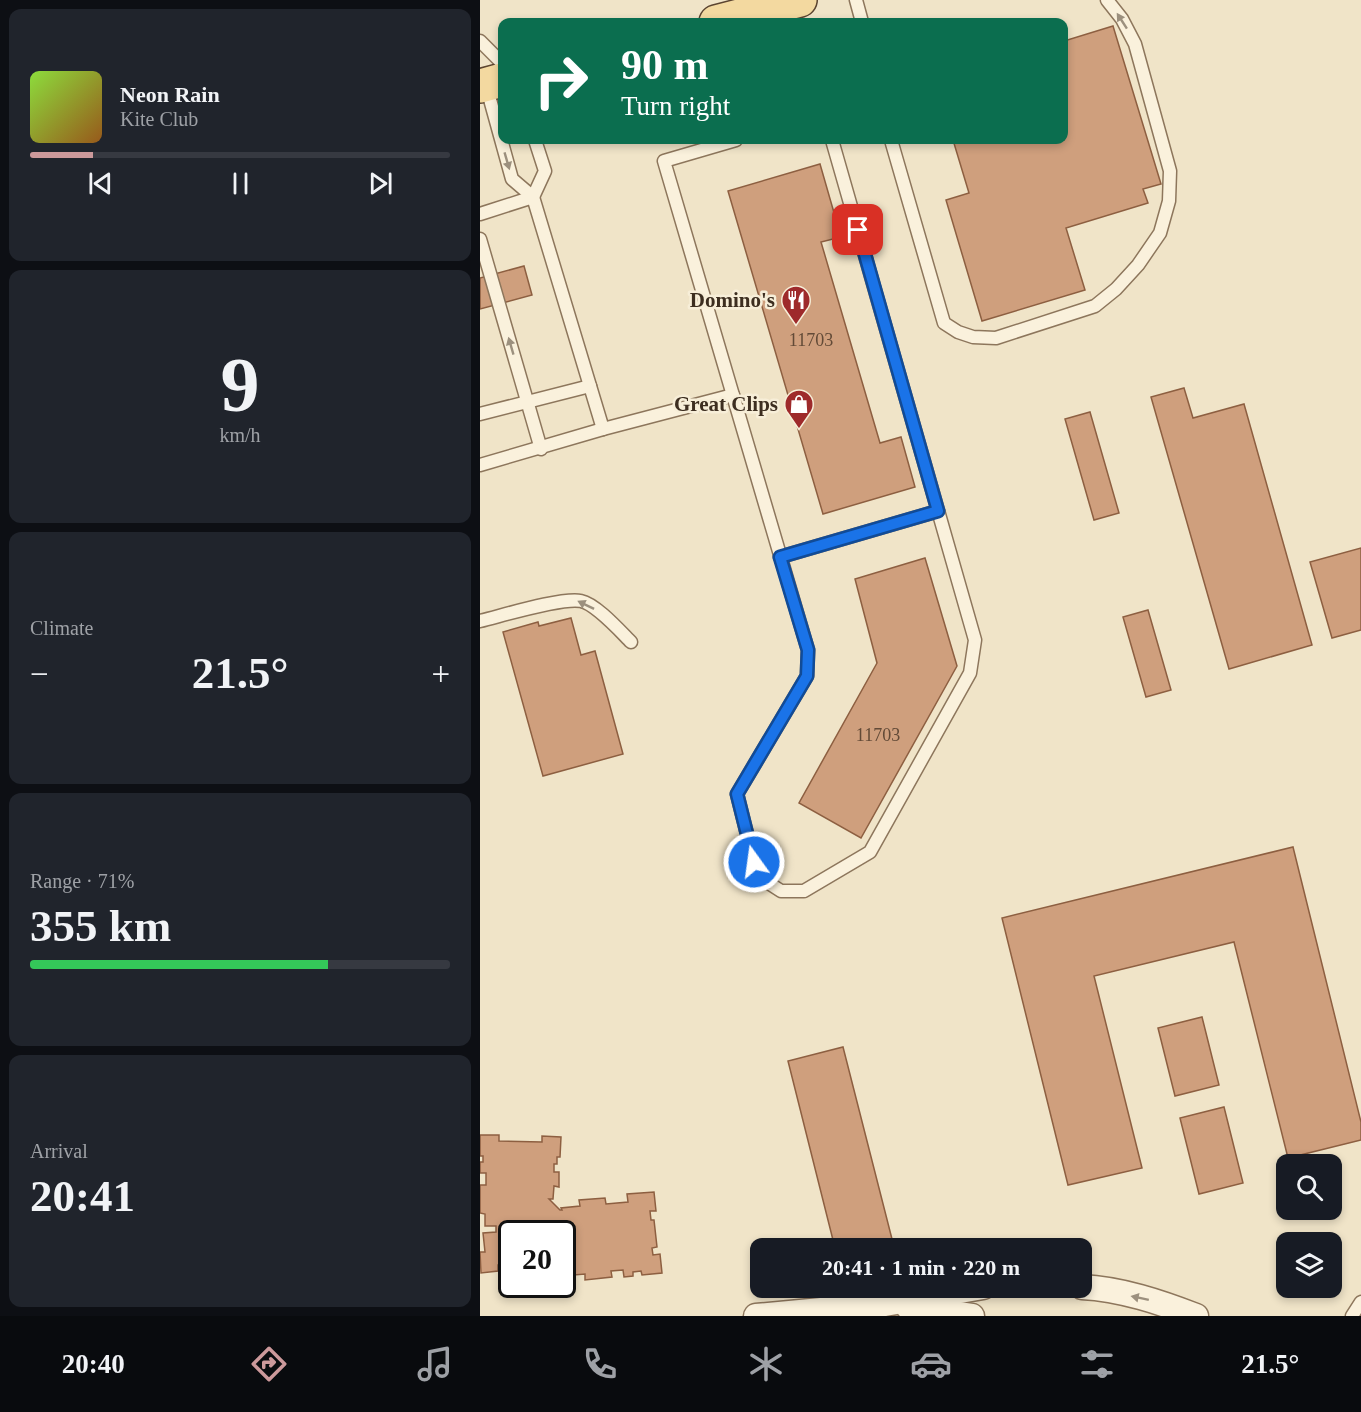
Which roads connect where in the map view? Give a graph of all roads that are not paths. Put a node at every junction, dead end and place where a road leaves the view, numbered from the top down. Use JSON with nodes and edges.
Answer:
{"nodes":[{"id":1,"x":856,"y":0,"type":"edge"},
{"id":2,"x":1107,"y":0,"type":"edge"},
{"id":3,"x":796,"y":5,"type":"edge"},
{"id":4,"x":735,"y":18,"type":"edge"},
{"id":5,"x":861,"y":18,"type":"edge"},
{"id":6,"x":480,"y":41,"type":"edge"},
{"id":7,"x":493,"y":78,"type":"edge"},
{"id":8,"x":498,"y":105,"type":"edge"},
{"id":9,"x":505,"y":144,"type":"edge"},
{"id":10,"x":537,"y":144,"type":"edge"},
{"id":11,"x":722,"y":144,"type":"edge"},
{"id":12,"x":833,"y":144,"type":"edge"},
{"id":13,"x":892,"y":144,"type":"edge"},
{"id":14,"x":533,"y":197,"type":"junction"},
{"id":15,"x":480,"y":214,"type":"edge"},
{"id":16,"x":480,"y":239,"type":"edge"},
{"id":17,"x":590,"y":386,"type":"junction"},
{"id":18,"x":733,"y":395,"type":"junction"},
{"id":19,"x":528,"y":402,"type":"junction"},
{"id":20,"x":480,"y":414,"type":"edge"},
{"id":21,"x":603,"y":429,"type":"junction"},
{"id":22,"x":541,"y":448,"type":"junction"},
{"id":23,"x":480,"y":465,"type":"edge"},
{"id":24,"x":938,"y":511,"type":"junction"},
{"id":25,"x":780,"y":557,"type":"junction"},
{"id":26,"x":480,"y":621,"type":"edge"},
{"id":27,"x":631,"y":642,"type":"dead end"},
{"id":28,"x":1092,"y":1288,"type":"edge"},
{"id":29,"x":827,"y":1298,"type":"edge"},
{"id":30,"x":920,"y":1298,"type":"edge"},
{"id":31,"x":1361,"y":1302,"type":"edge"},
{"id":32,"x":885,"y":1304,"type":"junction"},
{"id":33,"x":756,"y":1316,"type":"edge"},
{"id":34,"x":972,"y":1316,"type":"edge"},
{"id":35,"x":1196,"y":1316,"type":"edge"},
{"id":36,"x":1352,"y":1316,"type":"edge"}],
"edges":[{"from":1,"to":5,"type":"lane"},
{"from":13,"to":2,"type":"lane","one_way":true},
{"from":3,"to":4,"type":"main road"},
{"from":6,"to":7,"type":"lane"},
{"from":7,"to":8,"type":"lane","one_way":true},
{"from":9,"to":14,"type":"lane","one_way":true},
{"from":10,"to":14,"type":"lane"},
{"from":11,"to":18,"type":"lane"},
{"from":12,"to":24,"type":"lane"},
{"from":14,"to":15,"type":"lane"},
{"from":14,"to":17,"type":"lane"},
{"from":19,"to":16,"type":"lane","one_way":true},
{"from":17,"to":19,"type":"lane"},
{"from":17,"to":21,"type":"lane"},
{"from":18,"to":21,"type":"lane"},
{"from":18,"to":25,"type":"lane"},
{"from":19,"to":20,"type":"lane"},
{"from":19,"to":22,"type":"lane"},
{"from":21,"to":22,"type":"lane"},
{"from":22,"to":23,"type":"lane"},
{"from":24,"to":25,"type":"lane"},
{"from":24,"to":25,"type":"lane"},
{"from":27,"to":26,"type":"lane","one_way":true},
{"from":35,"to":28,"type":"street","one_way":true},
{"from":29,"to":32,"type":"street"},
{"from":29,"to":33,"type":"street"},
{"from":30,"to":32,"type":"street"},
{"from":31,"to":36,"type":"lane"},
{"from":32,"to":34,"type":"street"}]}
